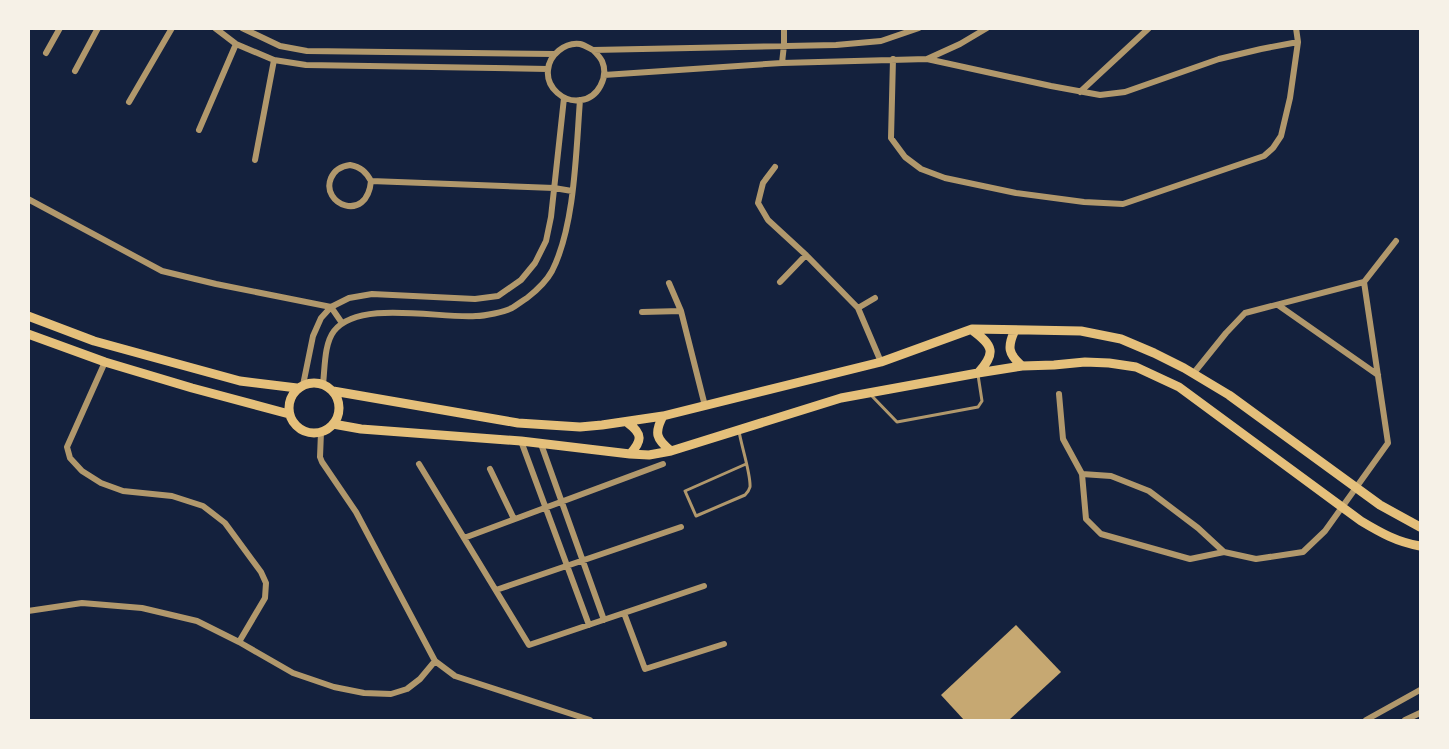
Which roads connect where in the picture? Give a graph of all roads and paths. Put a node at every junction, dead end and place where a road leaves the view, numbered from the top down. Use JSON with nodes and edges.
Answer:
{"nodes":[{"id":1,"x":60,"y":28,"type":"edge"},
{"id":2,"x":98,"y":28,"type":"edge"},
{"id":3,"x":172,"y":28,"type":"edge"},
{"id":4,"x":214,"y":28,"type":"edge"},
{"id":5,"x":242,"y":28,"type":"edge"},
{"id":6,"x":784,"y":28,"type":"edge"},
{"id":7,"x":919,"y":28,"type":"edge"},
{"id":8,"x":987,"y":28,"type":"edge"},
{"id":9,"x":1149,"y":28,"type":"edge"},
{"id":10,"x":1296,"y":28,"type":"edge"},
{"id":11,"x":1298,"y":42,"type":"junction"},
{"id":12,"x":236,"y":44,"type":"junction"},
{"id":13,"x":784,"y":45,"type":"junction"},
{"id":14,"x":593,"y":50,"type":"junction"},
{"id":15,"x":46,"y":53,"type":"dead end"},
{"id":16,"x":554,"y":54,"type":"junction"},
{"id":17,"x":927,"y":58,"type":"junction"},
{"id":18,"x":892,"y":59,"type":"junction"},
{"id":19,"x":274,"y":60,"type":"junction"},
{"id":20,"x":782,"y":63,"type":"junction"},
{"id":21,"x":548,"y":69,"type":"junction"},
{"id":22,"x":75,"y":70,"type":"dead end"},
{"id":23,"x":604,"y":75,"type":"junction"},
{"id":24,"x":1080,"y":92,"type":"junction"},
{"id":25,"x":564,"y":98,"type":"junction"},
{"id":26,"x":580,"y":100,"type":"junction"},
{"id":27,"x":129,"y":102,"type":"dead end"},
{"id":28,"x":199,"y":130,"type":"dead end"},
{"id":29,"x":255,"y":160,"type":"dead end"},
{"id":30,"x":776,"y":168,"type":"dead end"},
{"id":31,"x":371,"y":181,"type":"junction"},
{"id":32,"x":554,"y":188,"type":"junction"},
{"id":33,"x":572,"y":191,"type":"junction"},
{"id":34,"x":28,"y":199,"type":"edge"},
{"id":35,"x":1396,"y":241,"type":"dead end"},
{"id":36,"x":806,"y":255,"type":"junction"},
{"id":37,"x":780,"y":282,"type":"dead end"},
{"id":38,"x":1364,"y":282,"type":"junction"},
{"id":39,"x":669,"y":283,"type":"dead end"},
{"id":40,"x":874,"y":298,"type":"dead end"},
{"id":41,"x":1278,"y":304,"type":"junction"},
{"id":42,"x":332,"y":307,"type":"junction"},
{"id":43,"x":858,"y":308,"type":"junction"},
{"id":44,"x":681,"y":311,"type":"junction"},
{"id":45,"x":642,"y":312,"type":"dead end"},
{"id":46,"x":28,"y":315,"type":"edge"},
{"id":47,"x":342,"y":323,"type":"junction"},
{"id":48,"x":972,"y":329,"type":"junction"},
{"id":49,"x":1015,"y":330,"type":"junction"},
{"id":50,"x":28,"y":334,"type":"edge"},
{"id":51,"x":105,"y":362,"type":"junction"},
{"id":52,"x":881,"y":362,"type":"junction"},
{"id":53,"x":1022,"y":366,"type":"junction"},
{"id":54,"x":978,"y":373,"type":"junction"},
{"id":55,"x":1193,"y":374,"type":"junction"},
{"id":56,"x":1378,"y":375,"type":"junction"},
{"id":57,"x":323,"y":384,"type":"junction"},
{"id":58,"x":300,"y":386,"type":"junction"},
{"id":59,"x":333,"y":391,"type":"junction"},
{"id":60,"x":869,"y":393,"type":"junction"},
{"id":61,"x":1059,"y":394,"type":"dead end"},
{"id":62,"x":705,"y":406,"type":"junction"},
{"id":63,"x":290,"y":414,"type":"junction"},
{"id":64,"x":663,"y":416,"type":"junction"},
{"id":65,"x":628,"y":423,"type":"junction"},
{"id":66,"x":333,"y":424,"type":"junction"},
{"id":67,"x":738,"y":430,"type":"junction"},
{"id":68,"x":321,"y":432,"type":"junction"},
{"id":69,"x":521,"y":441,"type":"junction"},
{"id":70,"x":541,"y":444,"type":"junction"},
{"id":71,"x":671,"y":451,"type":"junction"},
{"id":72,"x":630,"y":454,"type":"junction"},
{"id":73,"x":418,"y":464,"type":"dead end"},
{"id":74,"x":663,"y":464,"type":"dead end"},
{"id":75,"x":746,"y":464,"type":"junction"},
{"id":76,"x":490,"y":469,"type":"dead end"},
{"id":77,"x":1082,"y":474,"type":"junction"},
{"id":78,"x":1356,"y":488,"type":"junction"},
{"id":79,"x":562,"y":502,"type":"junction"},
{"id":80,"x":546,"y":507,"type":"junction"},
{"id":81,"x":1343,"y":507,"type":"junction"},
{"id":82,"x":514,"y":519,"type":"junction"},
{"id":83,"x":681,"y":527,"type":"dead end"},
{"id":84,"x":1420,"y":527,"type":"edge"},
{"id":85,"x":464,"y":538,"type":"junction"},
{"id":86,"x":1420,"y":546,"type":"edge"},
{"id":87,"x":1224,"y":552,"type":"junction"},
{"id":88,"x":583,"y":561,"type":"junction"},
{"id":89,"x":568,"y":566,"type":"junction"},
{"id":90,"x":704,"y":586,"type":"dead end"},
{"id":91,"x":496,"y":590,"type":"junction"},
{"id":92,"x":28,"y":611,"type":"edge"},
{"id":93,"x":624,"y":613,"type":"junction"},
{"id":94,"x":604,"y":620,"type":"junction"},
{"id":95,"x":589,"y":625,"type":"junction"},
{"id":96,"x":239,"y":642,"type":"junction"},
{"id":97,"x":724,"y":644,"type":"dead end"},
{"id":98,"x":435,"y":661,"type":"junction"},
{"id":99,"x":1420,"y":690,"type":"edge"},
{"id":100,"x":1420,"y":713,"type":"edge"},
{"id":101,"x":590,"y":720,"type":"edge"},
{"id":102,"x":1366,"y":720,"type":"edge"},
{"id":103,"x":1406,"y":720,"type":"edge"}],
"edges":[{"from":1,"to":15,"type":"street"},
{"from":2,"to":22,"type":"street"},
{"from":3,"to":27,"type":"street"},
{"from":4,"to":12,"type":"street"},
{"from":5,"to":16,"type":"street"},
{"from":6,"to":13,"type":"street"},
{"from":7,"to":13,"type":"street"},
{"from":8,"to":17,"type":"street"},
{"from":9,"to":24,"type":"street"},
{"from":10,"to":11,"type":"street"},
{"from":11,"to":18,"type":"street"},
{"from":11,"to":24,"type":"street"},
{"from":12,"to":19,"type":"street"},
{"from":12,"to":28,"type":"street"},
{"from":13,"to":14,"type":"street"},
{"from":13,"to":20,"type":"street"},
{"from":14,"to":16,"type":"street"},
{"from":14,"to":23,"type":"street"},
{"from":16,"to":21,"type":"street"},
{"from":17,"to":18,"type":"street"},
{"from":17,"to":24,"type":"street"},
{"from":18,"to":20,"type":"street"},
{"from":19,"to":21,"type":"street"},
{"from":19,"to":29,"type":"street"},
{"from":20,"to":23,"type":"street"},
{"from":21,"to":25,"type":"street"},
{"from":23,"to":26,"type":"street"},
{"from":25,"to":26,"type":"street"},
{"from":25,"to":32,"type":"street"},
{"from":26,"to":33,"type":"street"},
{"from":30,"to":36,"type":"street"},
{"from":31,"to":31,"type":"street"},
{"from":31,"to":32,"type":"street"},
{"from":32,"to":33,"type":"street"},
{"from":32,"to":42,"type":"street"},
{"from":33,"to":47,"type":"street"},
{"from":34,"to":42,"type":"street"},
{"from":35,"to":38,"type":"street"},
{"from":36,"to":37,"type":"street"},
{"from":36,"to":43,"type":"street"},
{"from":38,"to":41,"type":"street"},
{"from":38,"to":56,"type":"street"},
{"from":39,"to":44,"type":"street"},
{"from":40,"to":43,"type":"street"},
{"from":41,"to":55,"type":"street"},
{"from":41,"to":56,"type":"street"},
{"from":42,"to":47,"type":"street"},
{"from":42,"to":58,"type":"street"},
{"from":43,"to":52,"type":"street"},
{"from":44,"to":45,"type":"street"},
{"from":44,"to":62,"type":"street"},
{"from":46,"to":58,"type":"main road"},
{"from":47,"to":57,"type":"street"},
{"from":48,"to":49,"type":"main road"},
{"from":48,"to":52,"type":"main road"},
{"from":48,"to":54,"type":"main road"},
{"from":49,"to":53,"type":"main road"},
{"from":49,"to":55,"type":"main road"},
{"from":50,"to":51,"type":"main road"},
{"from":51,"to":63,"type":"main road"},
{"from":51,"to":96,"type":"street"},
{"from":52,"to":62,"type":"main road"},
{"from":53,"to":54,"type":"main road"},
{"from":53,"to":81,"type":"main road"},
{"from":54,"to":60,"type":"main road"},
{"from":54,"to":60,"type":"lane"},
{"from":55,"to":78,"type":"main road"},
{"from":56,"to":78,"type":"street"},
{"from":57,"to":58,"type":"main road"},
{"from":57,"to":59,"type":"main road"},
{"from":58,"to":63,"type":"main road"},
{"from":59,"to":65,"type":"main road"},
{"from":59,"to":66,"type":"main road"},
{"from":60,"to":67,"type":"main road"},
{"from":61,"to":77,"type":"street"},
{"from":62,"to":64,"type":"main road"},
{"from":63,"to":68,"type":"main road"},
{"from":64,"to":65,"type":"main road"},
{"from":64,"to":71,"type":"main road"},
{"from":65,"to":72,"type":"main road"},
{"from":66,"to":68,"type":"main road"},
{"from":66,"to":69,"type":"main road"},
{"from":67,"to":71,"type":"main road"},
{"from":67,"to":75,"type":"lane"},
{"from":68,"to":98,"type":"street"},
{"from":69,"to":70,"type":"main road"},
{"from":69,"to":80,"type":"street"},
{"from":70,"to":72,"type":"main road"},
{"from":70,"to":79,"type":"street"},
{"from":71,"to":72,"type":"main road"},
{"from":73,"to":85,"type":"street"},
{"from":74,"to":79,"type":"street"},
{"from":75,"to":75,"type":"lane"},
{"from":76,"to":82,"type":"street"},
{"from":77,"to":87,"type":"street"},
{"from":77,"to":87,"type":"street"},
{"from":78,"to":81,"type":"street"},
{"from":78,"to":84,"type":"main road"},
{"from":79,"to":80,"type":"street"},
{"from":79,"to":88,"type":"street"},
{"from":80,"to":82,"type":"street"},
{"from":80,"to":89,"type":"street"},
{"from":81,"to":86,"type":"main road"},
{"from":81,"to":87,"type":"street"},
{"from":82,"to":85,"type":"street"},
{"from":83,"to":88,"type":"street"},
{"from":85,"to":91,"type":"street"},
{"from":88,"to":89,"type":"street"},
{"from":88,"to":94,"type":"street"},
{"from":89,"to":91,"type":"street"},
{"from":89,"to":95,"type":"street"},
{"from":90,"to":93,"type":"street"},
{"from":91,"to":95,"type":"street"},
{"from":92,"to":96,"type":"street"},
{"from":93,"to":94,"type":"street"},
{"from":93,"to":97,"type":"street"},
{"from":94,"to":95,"type":"street"},
{"from":96,"to":98,"type":"street"},
{"from":98,"to":101,"type":"street"},
{"from":99,"to":102,"type":"street"},
{"from":100,"to":103,"type":"street"}]}
